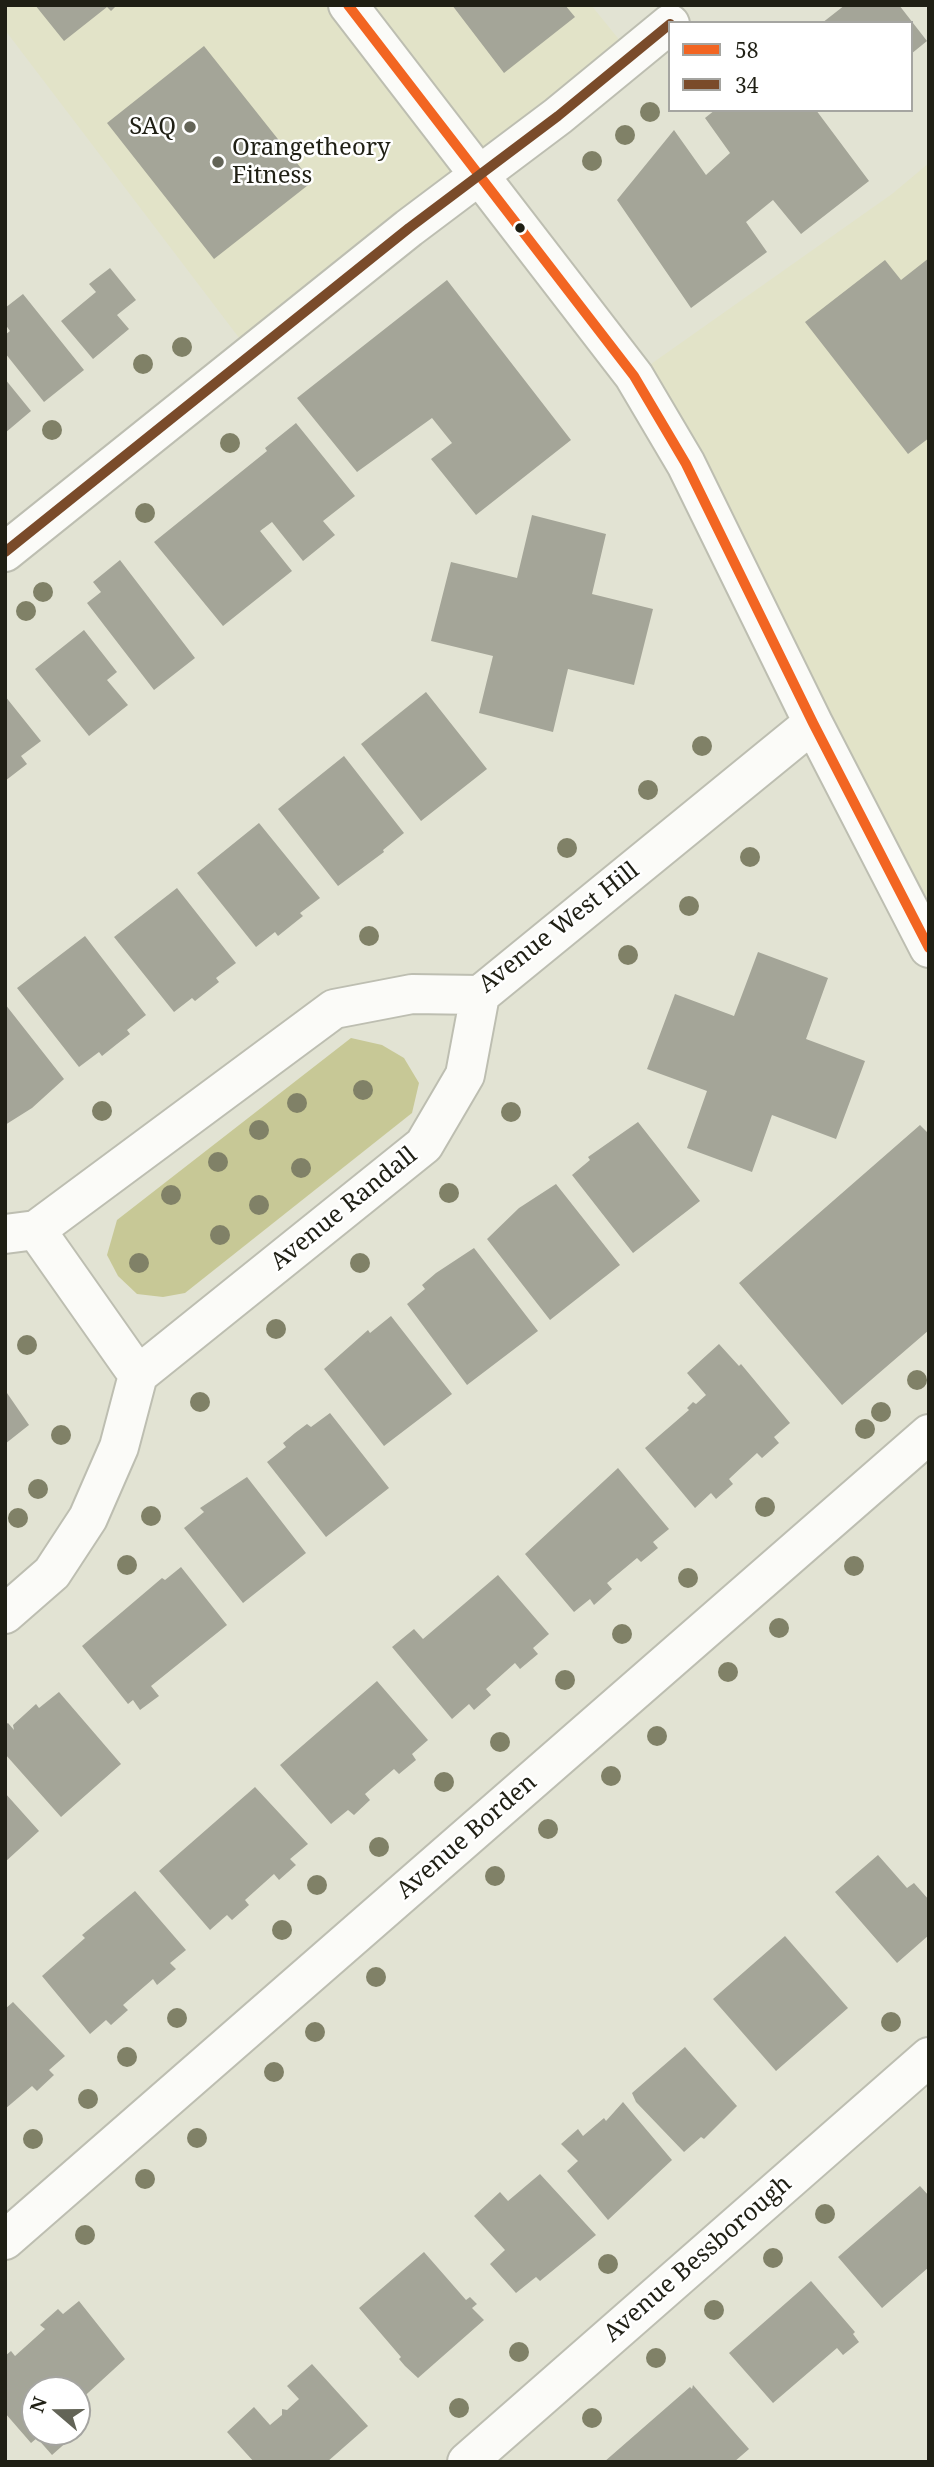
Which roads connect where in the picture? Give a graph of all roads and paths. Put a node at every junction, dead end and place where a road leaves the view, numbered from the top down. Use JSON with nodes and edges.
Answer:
{"nodes":[{"id":1,"x":348,"y":5,"type":"edge"},
{"id":2,"x":693,"y":5,"type":"edge"},
{"id":3,"x":674,"y":21,"type":"edge"},
{"id":4,"x":668,"y":26,"type":"edge"},
{"id":5,"x":480,"y":173,"type":"junction"},
{"id":6,"x":5,"y":552,"type":"edge"},
{"id":7,"x":813,"y":723,"type":"junction"},
{"id":8,"x":929,"y":948,"type":"edge"},
{"id":9,"x":480,"y":995,"type":"junction"},
{"id":10,"x":21,"y":1232,"type":"edge"},
{"id":11,"x":138,"y":1375,"type":"junction"},
{"id":12,"x":929,"y":1434,"type":"edge"},
{"id":13,"x":5,"y":1614,"type":"edge"},
{"id":14,"x":929,"y":2057,"type":"edge"},
{"id":15,"x":5,"y":2240,"type":"edge"},
{"id":16,"x":467,"y":2462,"type":"edge"}],
"edges":[{"from":1,"to":5,"type":"street"},
{"from":2,"to":3,"type":"street"},
{"from":4,"to":5,"type":"street"},
{"from":5,"to":6,"type":"street"},
{"from":5,"to":7,"type":"street"},
{"from":7,"to":8,"type":"street"},
{"from":7,"to":9,"type":"street","name":"Avenue West Hill"},
{"from":9,"to":10,"type":"street","name":"Avenue West Hill"},
{"from":9,"to":11,"type":"street","name":"Avenue Randall"},
{"from":10,"to":11,"type":"street","name":"Avenue West Hill"},
{"from":11,"to":13,"type":"street"},
{"from":12,"to":15,"type":"street","name":"Avenue Borden"},
{"from":14,"to":16,"type":"street","name":"Avenue Bessborough"}]}
